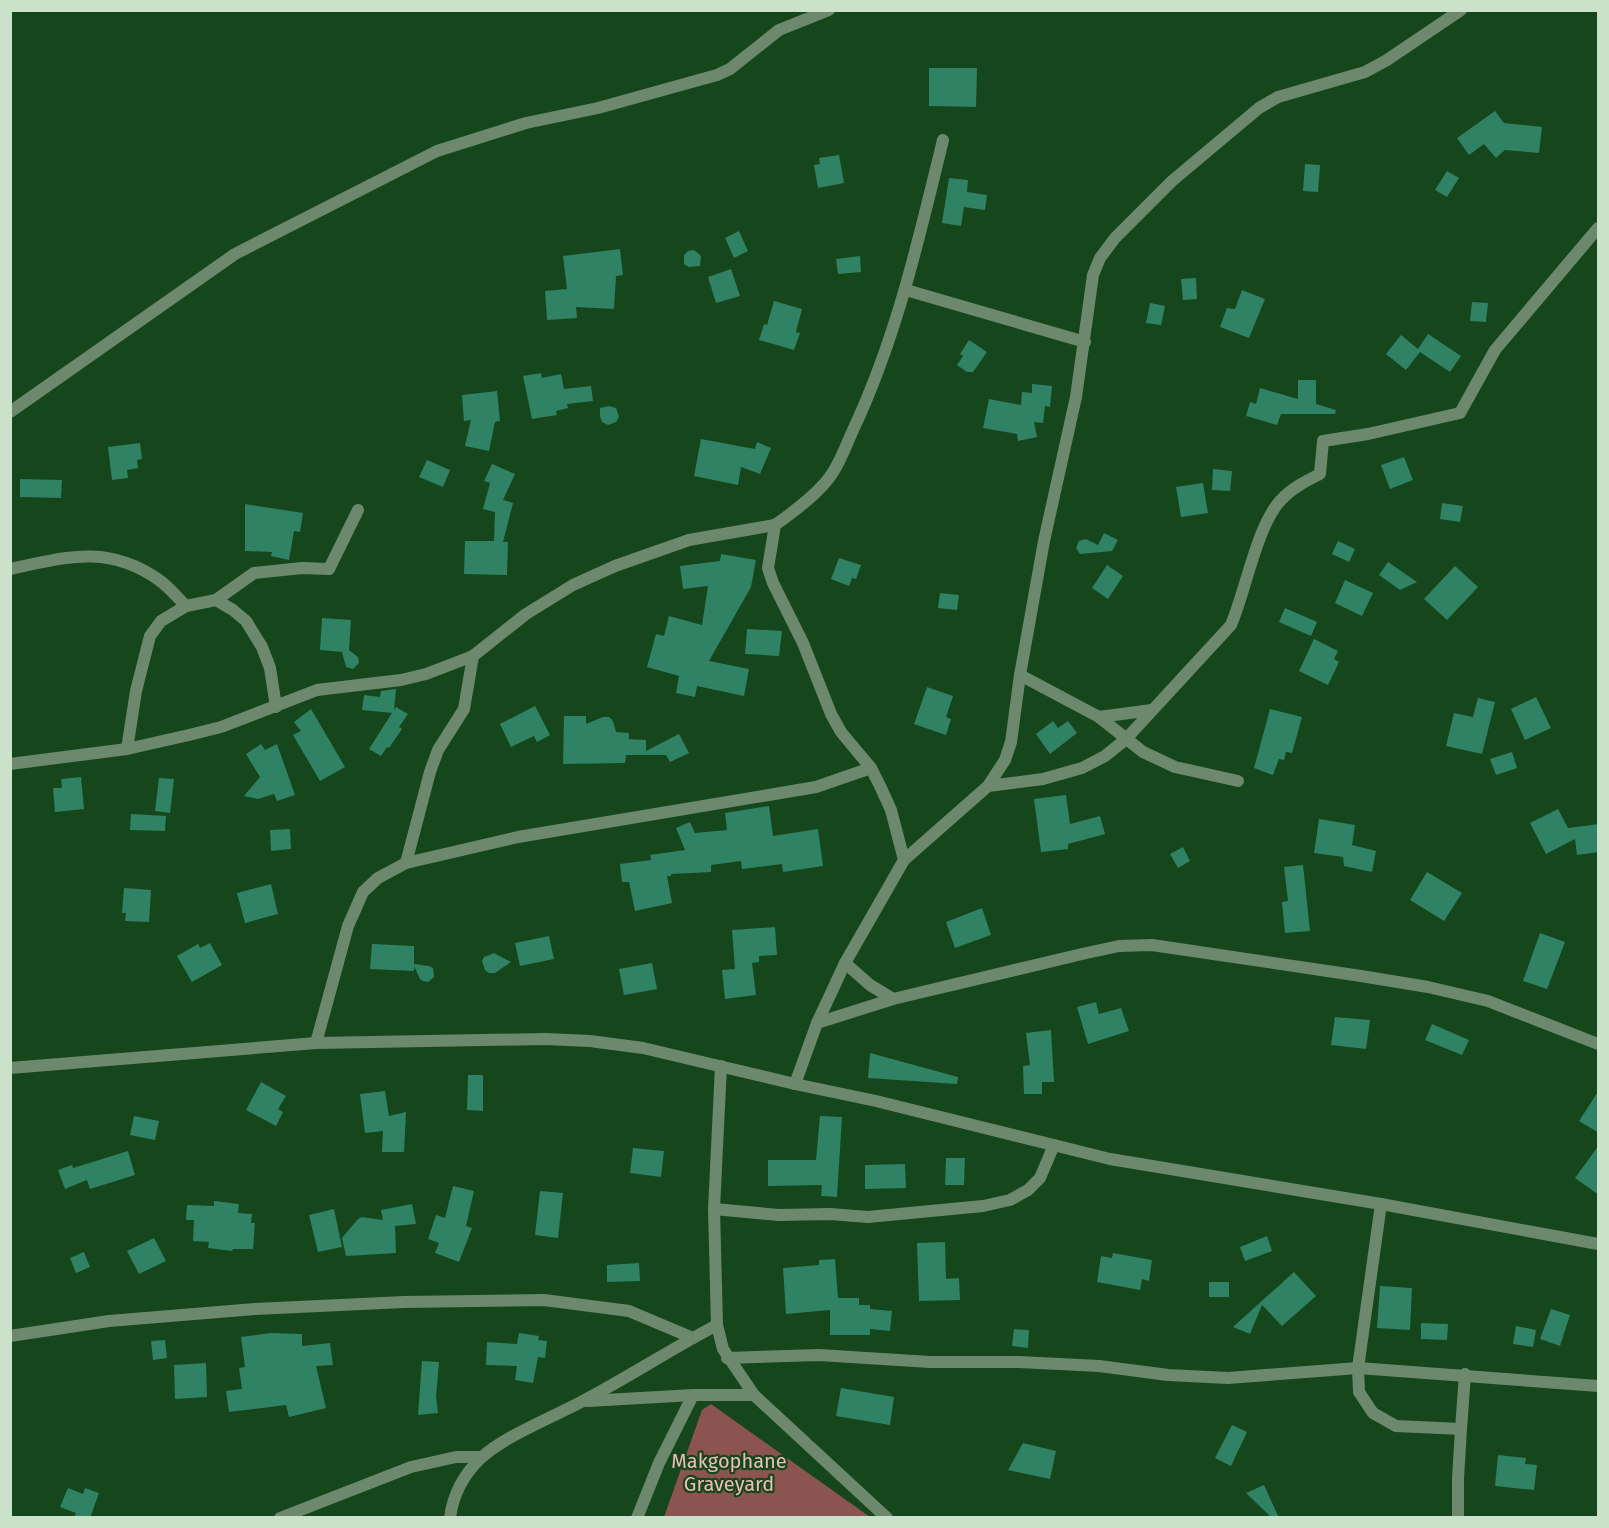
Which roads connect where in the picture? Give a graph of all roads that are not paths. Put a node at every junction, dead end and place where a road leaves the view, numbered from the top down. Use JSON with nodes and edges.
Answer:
{"nodes":[{"id":1,"x":829,"y":10,"type":"edge"},
{"id":2,"x":1461,"y":10,"type":"edge"},
{"id":3,"x":943,"y":140,"type":"dead end"},
{"id":4,"x":1599,"y":228,"type":"edge"},
{"id":5,"x":906,"y":290,"type":"junction"},
{"id":6,"x":1085,"y":342,"type":"junction"},
{"id":7,"x":10,"y":412,"type":"edge"},
{"id":8,"x":358,"y":510,"type":"dead end"},
{"id":9,"x":775,"y":525,"type":"junction"},
{"id":10,"x":10,"y":569,"type":"edge"},
{"id":11,"x":216,"y":600,"type":"junction"},
{"id":12,"x":186,"y":606,"type":"junction"},
{"id":13,"x":473,"y":656,"type":"junction"},
{"id":14,"x":1020,"y":675,"type":"junction"},
{"id":15,"x":276,"y":707,"type":"junction"},
{"id":16,"x":1152,"y":710,"type":"junction"},
{"id":17,"x":1099,"y":717,"type":"junction"},
{"id":18,"x":1125,"y":740,"type":"junction"},
{"id":19,"x":127,"y":749,"type":"junction"},
{"id":20,"x":10,"y":764,"type":"edge"},
{"id":21,"x":871,"y":768,"type":"junction"},
{"id":22,"x":1238,"y":781,"type":"dead end"},
{"id":23,"x":988,"y":786,"type":"junction"},
{"id":24,"x":904,"y":860,"type":"junction"},
{"id":25,"x":406,"y":863,"type":"junction"},
{"id":26,"x":845,"y":963,"type":"junction"},
{"id":27,"x":893,"y":999,"type":"junction"},
{"id":28,"x":817,"y":1023,"type":"junction"},
{"id":29,"x":316,"y":1043,"type":"junction"},
{"id":30,"x":1599,"y":1044,"type":"edge"},
{"id":31,"x":721,"y":1066,"type":"junction"},
{"id":32,"x":10,"y":1068,"type":"edge"},
{"id":33,"x":795,"y":1084,"type":"junction"},
{"id":34,"x":1054,"y":1145,"type":"junction"},
{"id":35,"x":1381,"y":1204,"type":"junction"},
{"id":36,"x":714,"y":1209,"type":"junction"},
{"id":37,"x":1599,"y":1244,"type":"edge"},
{"id":38,"x":717,"y":1325,"type":"junction"},
{"id":39,"x":10,"y":1336,"type":"edge"},
{"id":40,"x":693,"y":1338,"type":"junction"},
{"id":41,"x":727,"y":1358,"type":"junction"},
{"id":42,"x":1358,"y":1368,"type":"junction"},
{"id":43,"x":1466,"y":1374,"type":"junction"},
{"id":44,"x":1599,"y":1386,"type":"edge"},
{"id":45,"x":693,"y":1395,"type":"junction"},
{"id":46,"x":754,"y":1395,"type":"junction"},
{"id":47,"x":584,"y":1401,"type":"junction"},
{"id":48,"x":1461,"y":1429,"type":"junction"},
{"id":49,"x":482,"y":1456,"type":"junction"},
{"id":50,"x":280,"y":1518,"type":"edge"},
{"id":51,"x":450,"y":1518,"type":"edge"},
{"id":52,"x":637,"y":1518,"type":"edge"},
{"id":53,"x":887,"y":1518,"type":"edge"},
{"id":54,"x":1458,"y":1518,"type":"edge"}],
"edges":[{"from":1,"to":7,"type":"street"},
{"from":2,"to":6,"type":"street"},
{"from":3,"to":5,"type":"street"},
{"from":4,"to":16,"type":"street"},
{"from":5,"to":6,"type":"street"},
{"from":5,"to":9,"type":"street"},
{"from":6,"to":14,"type":"street"},
{"from":8,"to":11,"type":"street"},
{"from":9,"to":13,"type":"street"},
{"from":9,"to":21,"type":"street"},
{"from":10,"to":12,"type":"street"},
{"from":11,"to":12,"type":"street"},
{"from":11,"to":15,"type":"street"},
{"from":12,"to":19,"type":"street"},
{"from":13,"to":15,"type":"street"},
{"from":13,"to":25,"type":"street"},
{"from":14,"to":17,"type":"street"},
{"from":14,"to":23,"type":"street"},
{"from":15,"to":19,"type":"street"},
{"from":16,"to":17,"type":"street"},
{"from":16,"to":18,"type":"street"},
{"from":17,"to":18,"type":"street"},
{"from":18,"to":22,"type":"street"},
{"from":18,"to":23,"type":"street"},
{"from":19,"to":20,"type":"street"},
{"from":21,"to":24,"type":"street"},
{"from":21,"to":25,"type":"street"},
{"from":23,"to":24,"type":"street"},
{"from":24,"to":26,"type":"street"},
{"from":25,"to":29,"type":"street"},
{"from":26,"to":27,"type":"street"},
{"from":26,"to":28,"type":"street"},
{"from":27,"to":28,"type":"street"},
{"from":27,"to":30,"type":"street"},
{"from":28,"to":33,"type":"street"},
{"from":29,"to":31,"type":"street"},
{"from":29,"to":32,"type":"street"},
{"from":31,"to":33,"type":"street"},
{"from":31,"to":36,"type":"street"},
{"from":33,"to":34,"type":"street"},
{"from":34,"to":35,"type":"street"},
{"from":34,"to":36,"type":"street"},
{"from":35,"to":37,"type":"street"},
{"from":35,"to":42,"type":"street"},
{"from":36,"to":38,"type":"street"},
{"from":38,"to":40,"type":"street"},
{"from":38,"to":41,"type":"street"},
{"from":39,"to":40,"type":"street"},
{"from":40,"to":47,"type":"street"},
{"from":41,"to":42,"type":"street"},
{"from":41,"to":46,"type":"street"},
{"from":42,"to":43,"type":"street"},
{"from":42,"to":48,"type":"street"},
{"from":43,"to":44,"type":"street"},
{"from":43,"to":48,"type":"street"},
{"from":45,"to":46,"type":"street"},
{"from":45,"to":47,"type":"street"},
{"from":45,"to":52,"type":"street"},
{"from":46,"to":53,"type":"street"},
{"from":47,"to":49,"type":"street"},
{"from":48,"to":54,"type":"street"},
{"from":49,"to":50,"type":"street"},
{"from":49,"to":51,"type":"street"}]}
